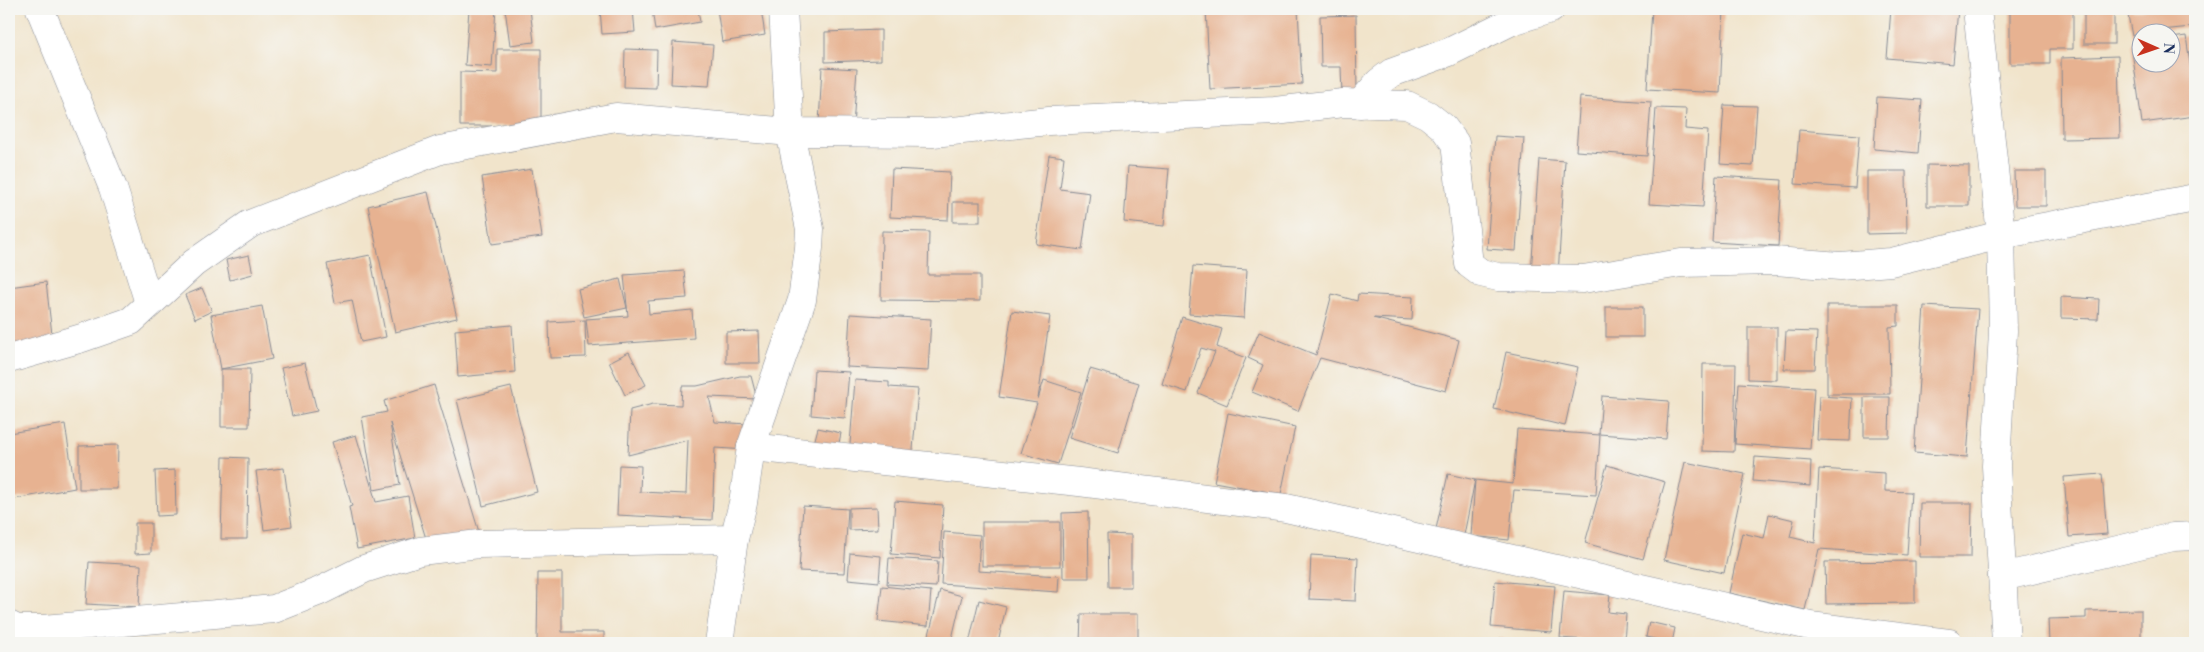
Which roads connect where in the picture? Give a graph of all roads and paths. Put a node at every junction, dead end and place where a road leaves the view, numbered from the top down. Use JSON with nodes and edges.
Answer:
{"nodes":[{"id":1,"x":40,"y":9,"type":"edge"},
{"id":2,"x":783,"y":9,"type":"edge"},
{"id":3,"x":1551,"y":9,"type":"edge"},
{"id":4,"x":1977,"y":9,"type":"edge"},
{"id":5,"x":1360,"y":104,"type":"junction"},
{"id":6,"x":790,"y":132,"type":"junction"},
{"id":7,"x":2195,"y":198,"type":"edge"},
{"id":8,"x":2001,"y":235,"type":"junction"},
{"id":9,"x":149,"y":303,"type":"junction"},
{"id":10,"x":9,"y":359,"type":"edge"},
{"id":11,"x":751,"y":447,"type":"junction"},
{"id":12,"x":2195,"y":536,"type":"edge"},
{"id":13,"x":734,"y":539,"type":"junction"},
{"id":14,"x":2002,"y":577,"type":"junction"},
{"id":15,"x":9,"y":625,"type":"edge"},
{"id":16,"x":719,"y":643,"type":"edge"},
{"id":17,"x":1949,"y":643,"type":"edge"},
{"id":18,"x":2006,"y":643,"type":"edge"}],
"edges":[{"from":1,"to":9,"type":"street"},
{"from":2,"to":6,"type":"street"},
{"from":3,"to":5,"type":"street"},
{"from":4,"to":8,"type":"street"},
{"from":5,"to":6,"type":"street"},
{"from":5,"to":8,"type":"street"},
{"from":6,"to":9,"type":"street"},
{"from":6,"to":11,"type":"street"},
{"from":7,"to":8,"type":"street"},
{"from":8,"to":14,"type":"street"},
{"from":9,"to":10,"type":"street"},
{"from":11,"to":13,"type":"street"},
{"from":11,"to":17,"type":"street"},
{"from":12,"to":14,"type":"street"},
{"from":13,"to":15,"type":"street"},
{"from":13,"to":16,"type":"street"},
{"from":14,"to":18,"type":"street"}]}
